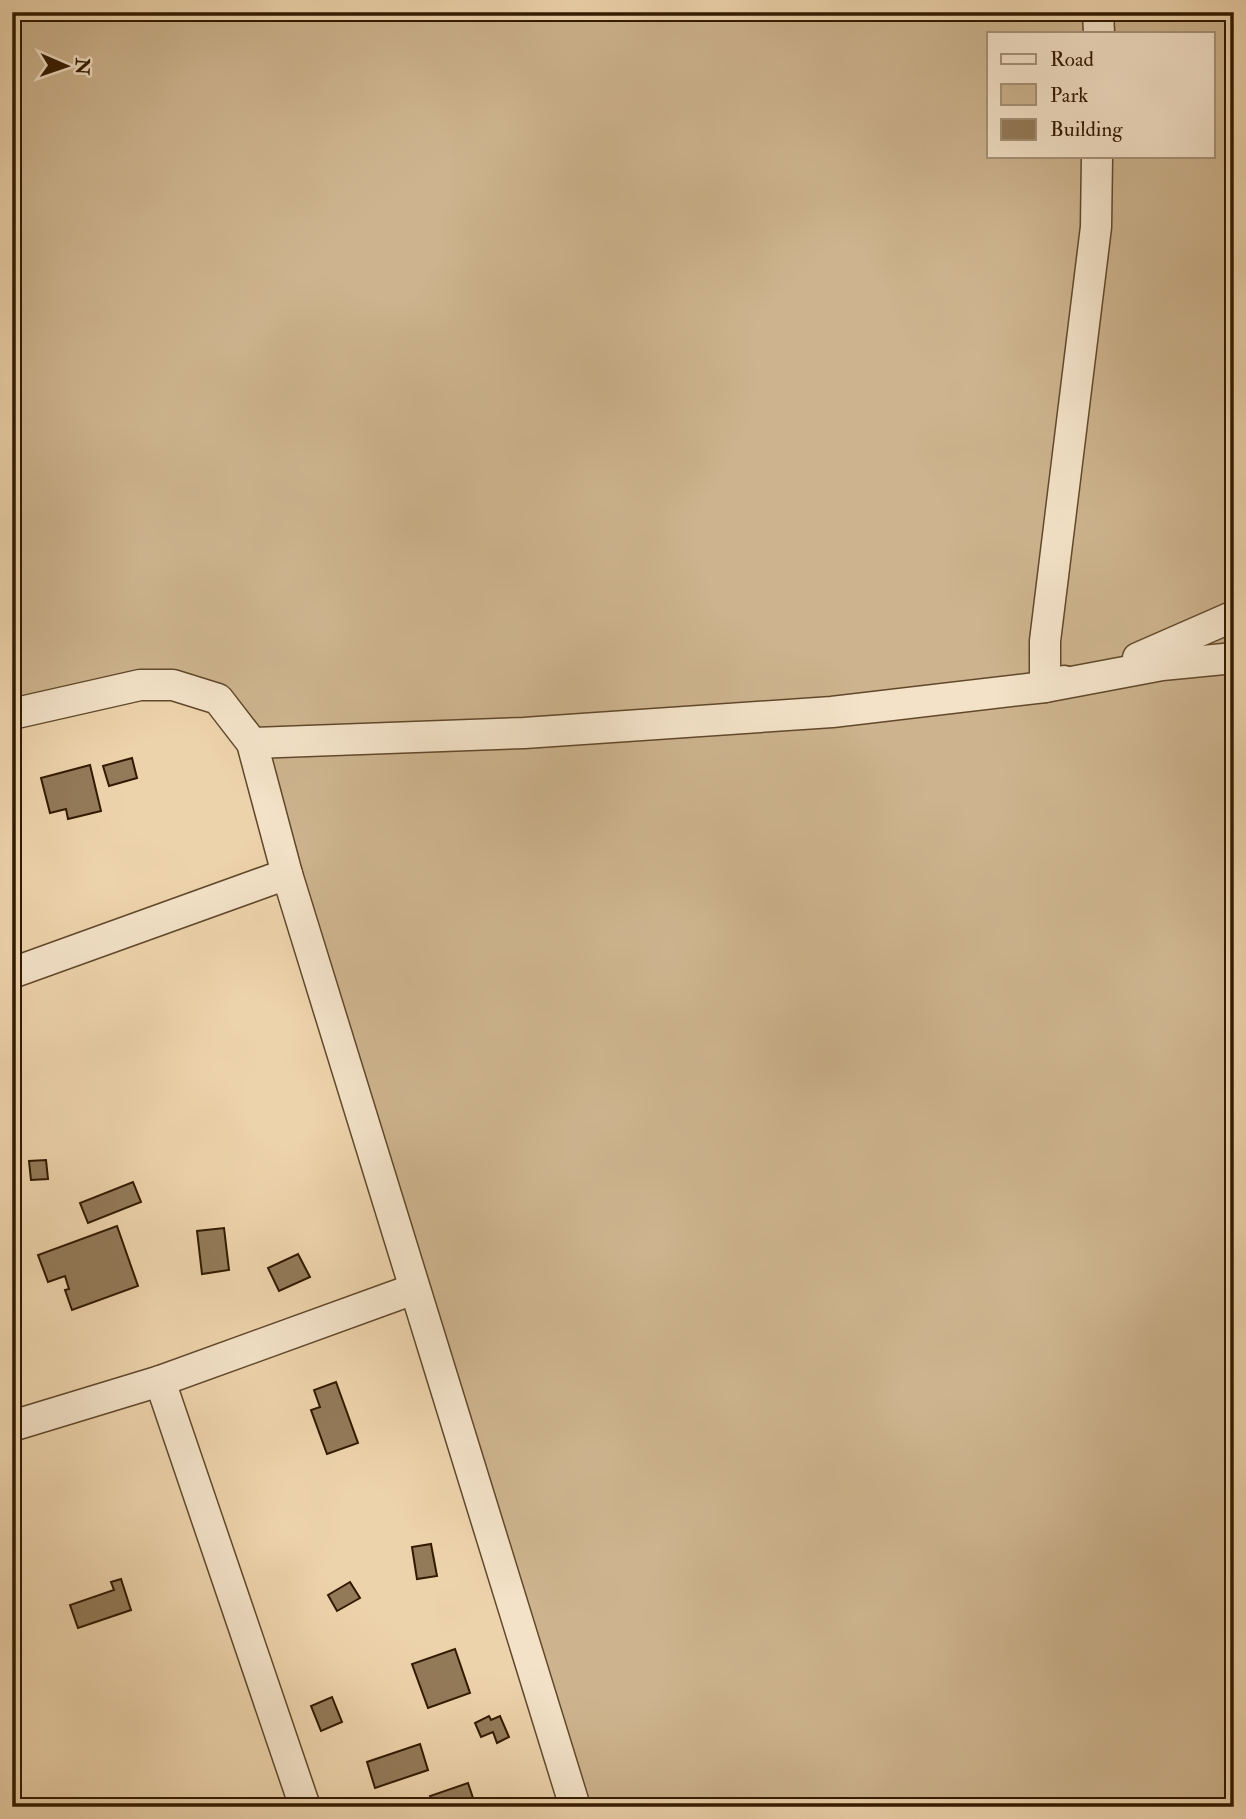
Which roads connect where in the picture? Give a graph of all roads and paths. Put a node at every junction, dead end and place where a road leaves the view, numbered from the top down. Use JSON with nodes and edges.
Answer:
{"nodes":[{"id":1,"x":1098,"y":12,"type":"edge"},
{"id":2,"x":1099,"y":32,"type":"edge"},
{"id":3,"x":1097,"y":158,"type":"edge"},
{"id":4,"x":1234,"y":617,"type":"edge"},
{"id":5,"x":1234,"y":658,"type":"edge"},
{"id":6,"x":1045,"y":687,"type":"junction"},
{"id":7,"x":12,"y":714,"type":"edge"},
{"id":8,"x":252,"y":743,"type":"junction"},
{"id":9,"x":287,"y":874,"type":"junction"},
{"id":10,"x":12,"y":973,"type":"edge"},
{"id":11,"x":414,"y":1289,"type":"junction"},
{"id":12,"x":160,"y":1381,"type":"junction"},
{"id":13,"x":12,"y":1426,"type":"edge"},
{"id":14,"x":304,"y":1807,"type":"edge"},
{"id":15,"x":575,"y":1807,"type":"edge"}],
"edges":[{"from":1,"to":2,"type":"street"},
{"from":3,"to":6,"type":"street"},
{"from":4,"to":6,"type":"street"},
{"from":5,"to":6,"type":"street"},
{"from":6,"to":8,"type":"street"},
{"from":7,"to":8,"type":"street"},
{"from":8,"to":9,"type":"street"},
{"from":9,"to":10,"type":"street"},
{"from":9,"to":11,"type":"street"},
{"from":11,"to":12,"type":"street"},
{"from":11,"to":15,"type":"street"},
{"from":12,"to":13,"type":"street"},
{"from":12,"to":14,"type":"street"}]}
